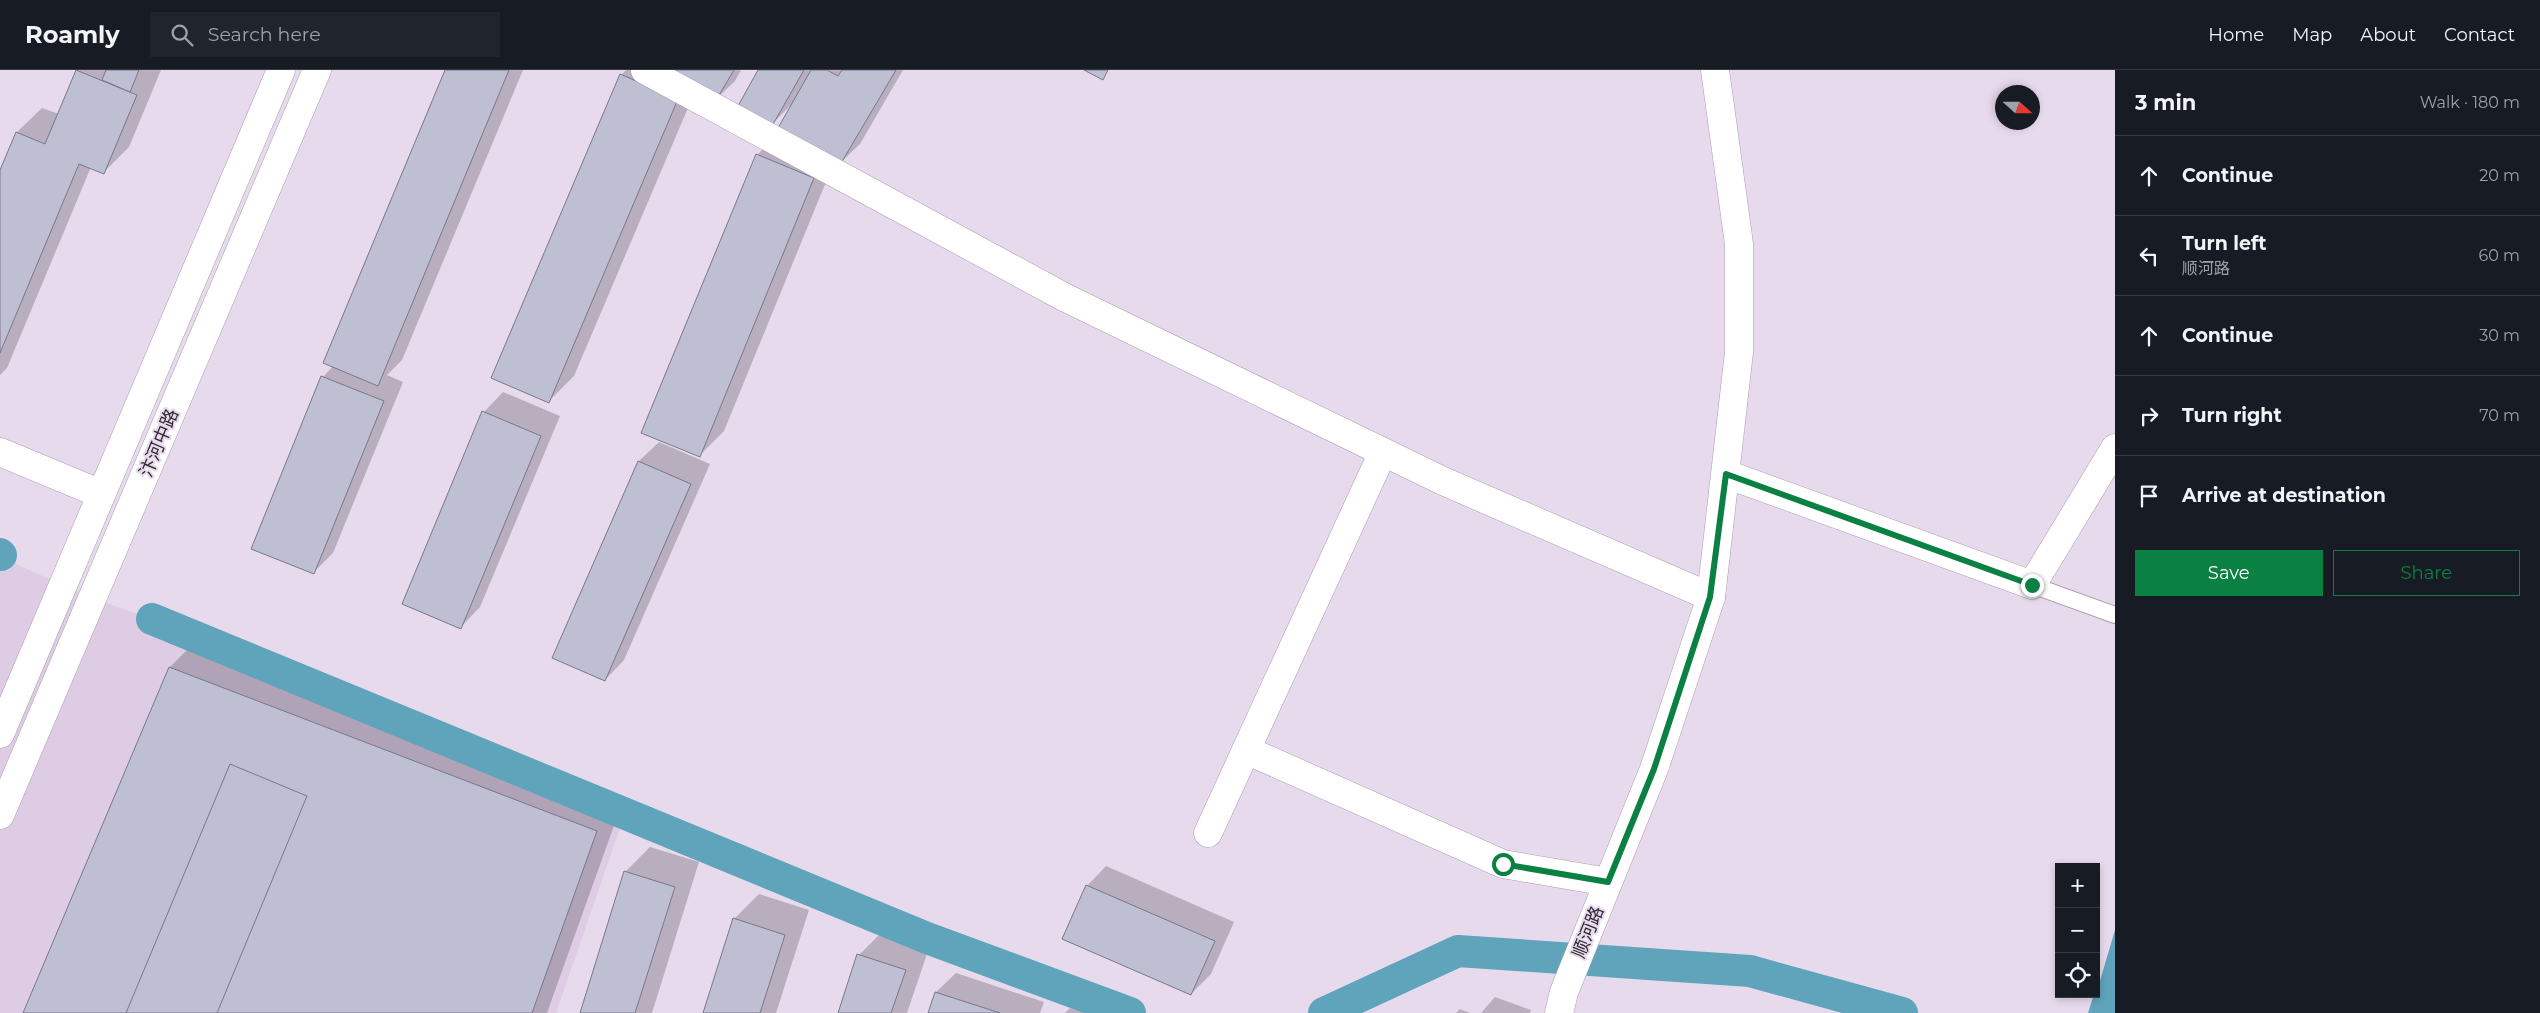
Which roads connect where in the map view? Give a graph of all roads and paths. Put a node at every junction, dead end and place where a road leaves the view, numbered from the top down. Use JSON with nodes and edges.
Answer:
{"nodes":[{"id":1,"x":281,"y":70,"type":"edge"},
{"id":2,"x":317,"y":70,"type":"edge"},
{"id":3,"x":646,"y":70,"type":"edge"},
{"id":4,"x":1715,"y":70,"type":"edge"},
{"id":5,"x":2115,"y":448,"type":"edge"},
{"id":6,"x":0,"y":452,"type":"edge"},
{"id":7,"x":1383,"y":452,"type":"junction"},
{"id":8,"x":1726,"y":474,"type":"junction"},
{"id":9,"x":101,"y":494,"type":"junction"},
{"id":10,"x":2032,"y":585,"type":"junction"},
{"id":11,"x":1710,"y":597,"type":"junction"},
{"id":12,"x":2115,"y":615,"type":"edge"},
{"id":13,"x":0,"y":734,"type":"edge"},
{"id":14,"x":1246,"y":750,"type":"junction"},
{"id":15,"x":0,"y":815,"type":"edge"},
{"id":16,"x":1208,"y":833,"type":"dead end"},
{"id":17,"x":1605,"y":889,"type":"junction"},
{"id":18,"x":1562,"y":1003,"type":"edge"}],
"edges":[{"from":1,"to":9,"type":"street","name":"汴河中路"},
{"from":2,"to":15,"type":"street","name":"汴河中路"},
{"from":3,"to":7,"type":"street"},
{"from":4,"to":8,"type":"street","name":"顺河路"},
{"from":5,"to":10,"type":"street"},
{"from":6,"to":9,"type":"street"},
{"from":7,"to":11,"type":"street"},
{"from":7,"to":14,"type":"street"},
{"from":8,"to":10,"type":"street"},
{"from":8,"to":11,"type":"street","name":"顺河路"},
{"from":9,"to":13,"type":"street","name":"汴河中路"},
{"from":10,"to":12,"type":"lane"},
{"from":11,"to":17,"type":"street","name":"顺河路"},
{"from":14,"to":16,"type":"street"},
{"from":14,"to":17,"type":"street"},
{"from":17,"to":18,"type":"street","name":"顺河路"}]}
